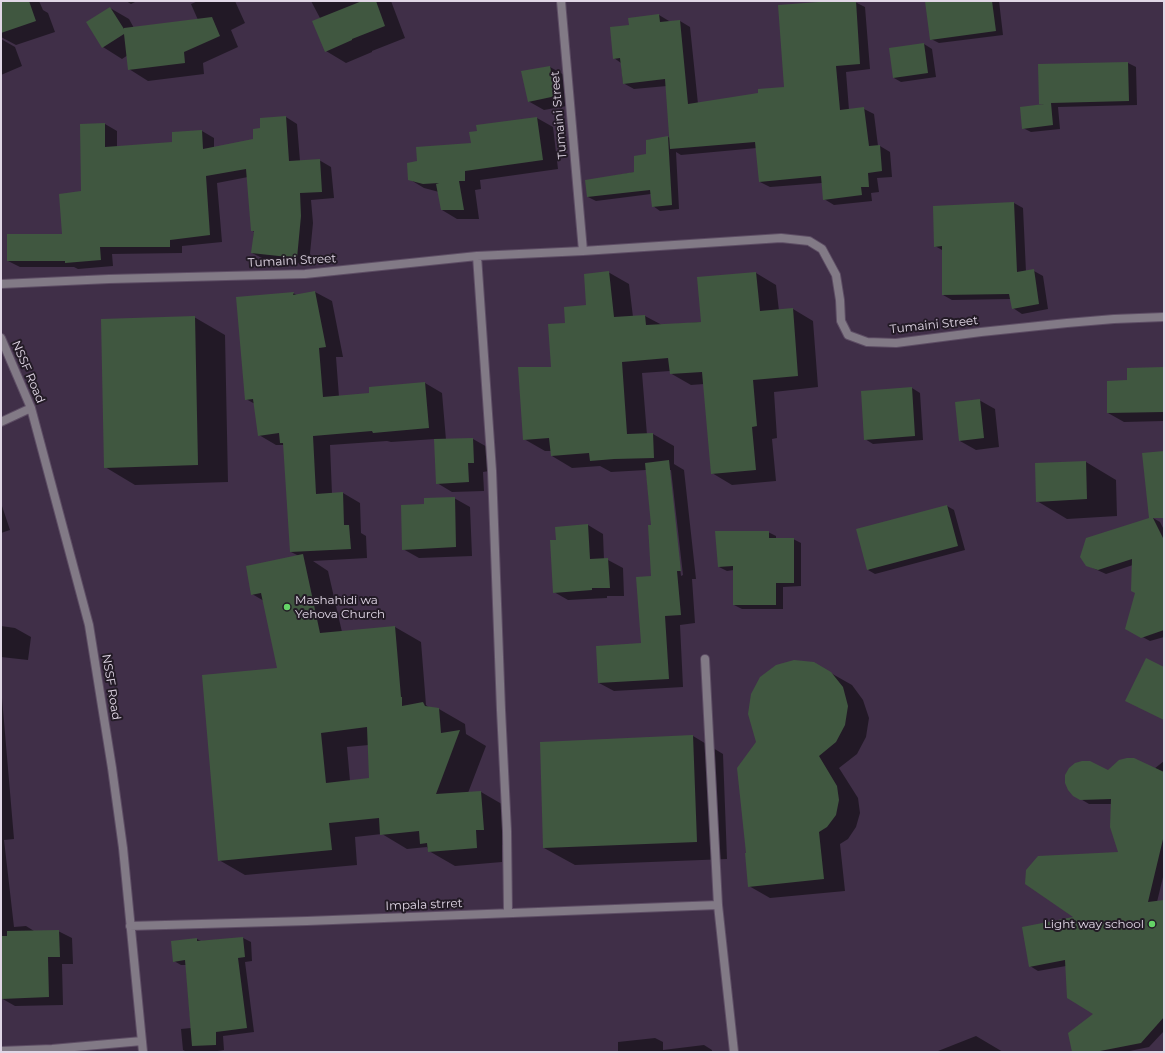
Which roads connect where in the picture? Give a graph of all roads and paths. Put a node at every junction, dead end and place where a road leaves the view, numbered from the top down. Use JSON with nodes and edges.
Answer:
{"nodes":[{"id":1,"x":561,"y":1,"type":"edge"},
{"id":2,"x":583,"y":251,"type":"junction"},
{"id":3,"x":477,"y":256,"type":"junction"},
{"id":4,"x":1,"y":284,"type":"edge"},
{"id":5,"x":1164,"y":317,"type":"edge"},
{"id":6,"x":1,"y":338,"type":"edge"},
{"id":7,"x":32,"y":408,"type":"junction"},
{"id":8,"x":1,"y":422,"type":"edge"},
{"id":9,"x":705,"y":659,"type":"dead end"},
{"id":10,"x":718,"y":905,"type":"junction"},
{"id":11,"x":508,"y":913,"type":"junction"},
{"id":12,"x":130,"y":926,"type":"junction"},
{"id":13,"x":142,"y":1042,"type":"junction"},
{"id":14,"x":1,"y":1051,"type":"edge"},
{"id":15,"x":143,"y":1052,"type":"edge"},
{"id":16,"x":734,"y":1052,"type":"edge"}],
"edges":[{"from":1,"to":2,"type":"street","name":"Tumaini Street"},
{"from":2,"to":3,"type":"street","name":"Tumaini Street"},
{"from":2,"to":5,"type":"street","name":"Tumaini Street"},
{"from":3,"to":4,"type":"street","name":"Tumaini Street"},
{"from":3,"to":11,"type":"street"},
{"from":6,"to":7,"type":"street","name":"NSSF Road"},
{"from":7,"to":8,"type":"street"},
{"from":7,"to":12,"type":"street","name":"NSSF Road"},
{"from":9,"to":10,"type":"street"},
{"from":10,"to":11,"type":"street","name":"Impala strret"},
{"from":10,"to":16,"type":"street"},
{"from":11,"to":12,"type":"street","name":"Impala strret"},
{"from":12,"to":13,"type":"street","name":"NSSF Road"},
{"from":13,"to":14,"type":"street"},
{"from":13,"to":15,"type":"street","name":"NSSF Road"}]}
